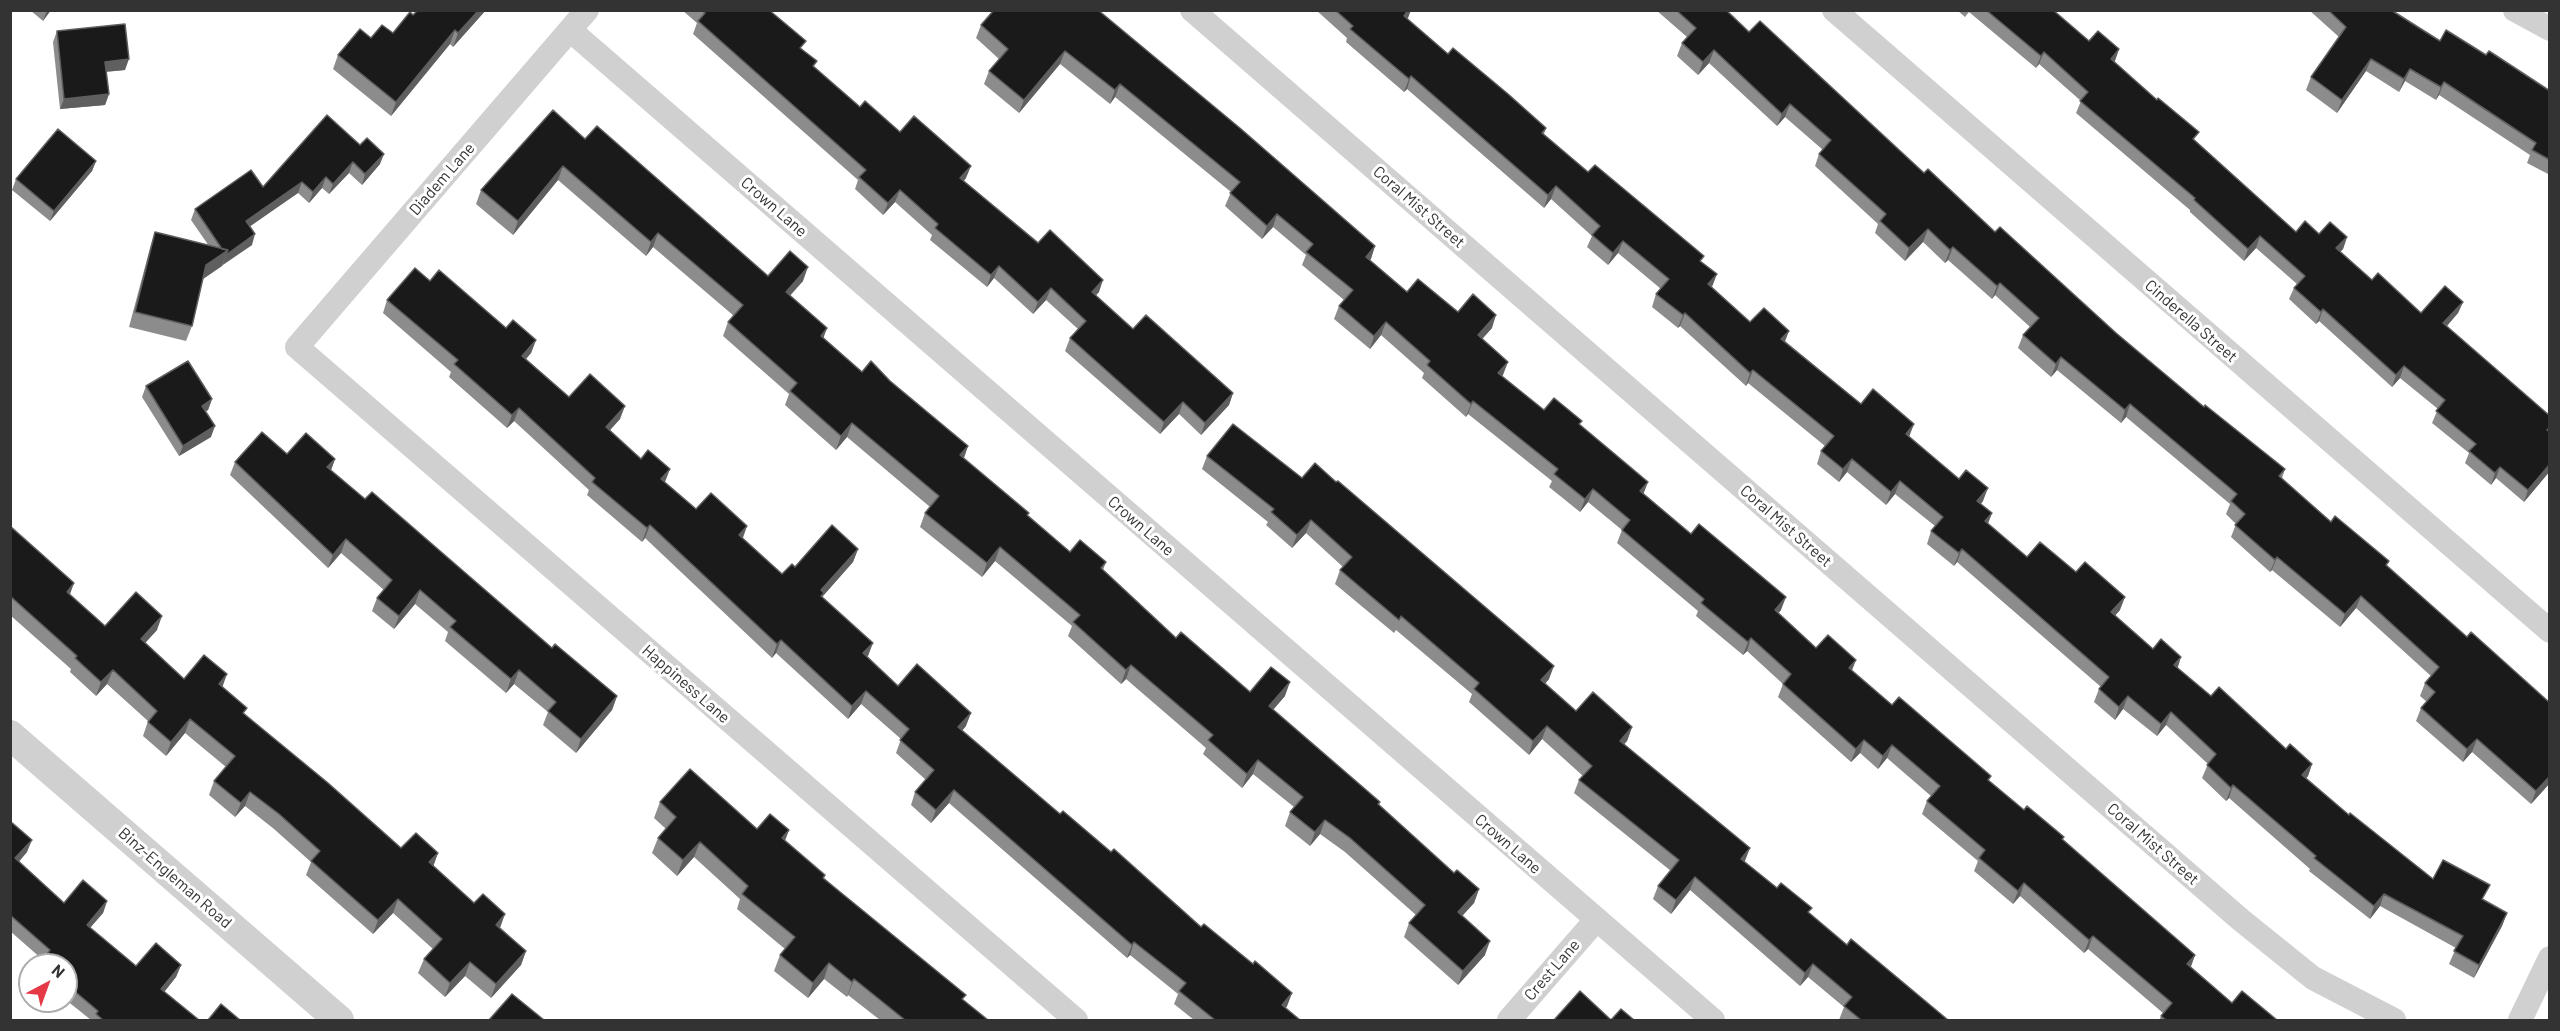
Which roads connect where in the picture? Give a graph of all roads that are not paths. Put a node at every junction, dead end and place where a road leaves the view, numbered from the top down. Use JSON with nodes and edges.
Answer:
{"nodes":[{"id":1,"x":587,"y":10,"type":"edge"},
{"id":2,"x":1192,"y":10,"type":"edge"},
{"id":3,"x":1834,"y":10,"type":"edge"},
{"id":4,"x":2515,"y":10,"type":"edge"},
{"id":5,"x":2550,"y":29,"type":"edge"},
{"id":6,"x":570,"y":30,"type":"junction"},
{"id":7,"x":297,"y":347,"type":"joint"},
{"id":8,"x":2550,"y":631,"type":"edge"},
{"id":9,"x":10,"y":735,"type":"edge"},
{"id":10,"x":1596,"y":920,"type":"junction"},
{"id":11,"x":2550,"y":958,"type":"edge"},
{"id":12,"x":339,"y":1020,"type":"edge"},
{"id":13,"x":1076,"y":1020,"type":"edge"},
{"id":14,"x":1509,"y":1020,"type":"edge"},
{"id":15,"x":1713,"y":1020,"type":"edge"},
{"id":16,"x":2394,"y":1020,"type":"edge"},
{"id":17,"x":2520,"y":1020,"type":"edge"}],
"edges":[{"from":1,"to":6,"type":"street","name":"Diadem Lane"},
{"from":2,"to":16,"type":"street","name":"Coral Mist Street"},
{"from":3,"to":8,"type":"street","name":"Cinderella Street"},
{"from":4,"to":5,"type":"street"},
{"from":6,"to":7,"type":"street","name":"Diadem Lane"},
{"from":6,"to":10,"type":"street","name":"Crown Lane"},
{"from":7,"to":13,"type":"street","name":"Happiness Lane"},
{"from":9,"to":12,"type":"street","name":"Binz-Engleman Road"},
{"from":10,"to":14,"type":"street","name":"Crest Lane"},
{"from":10,"to":15,"type":"street","name":"Crown Lane"},
{"from":11,"to":17,"type":"street"}]}
